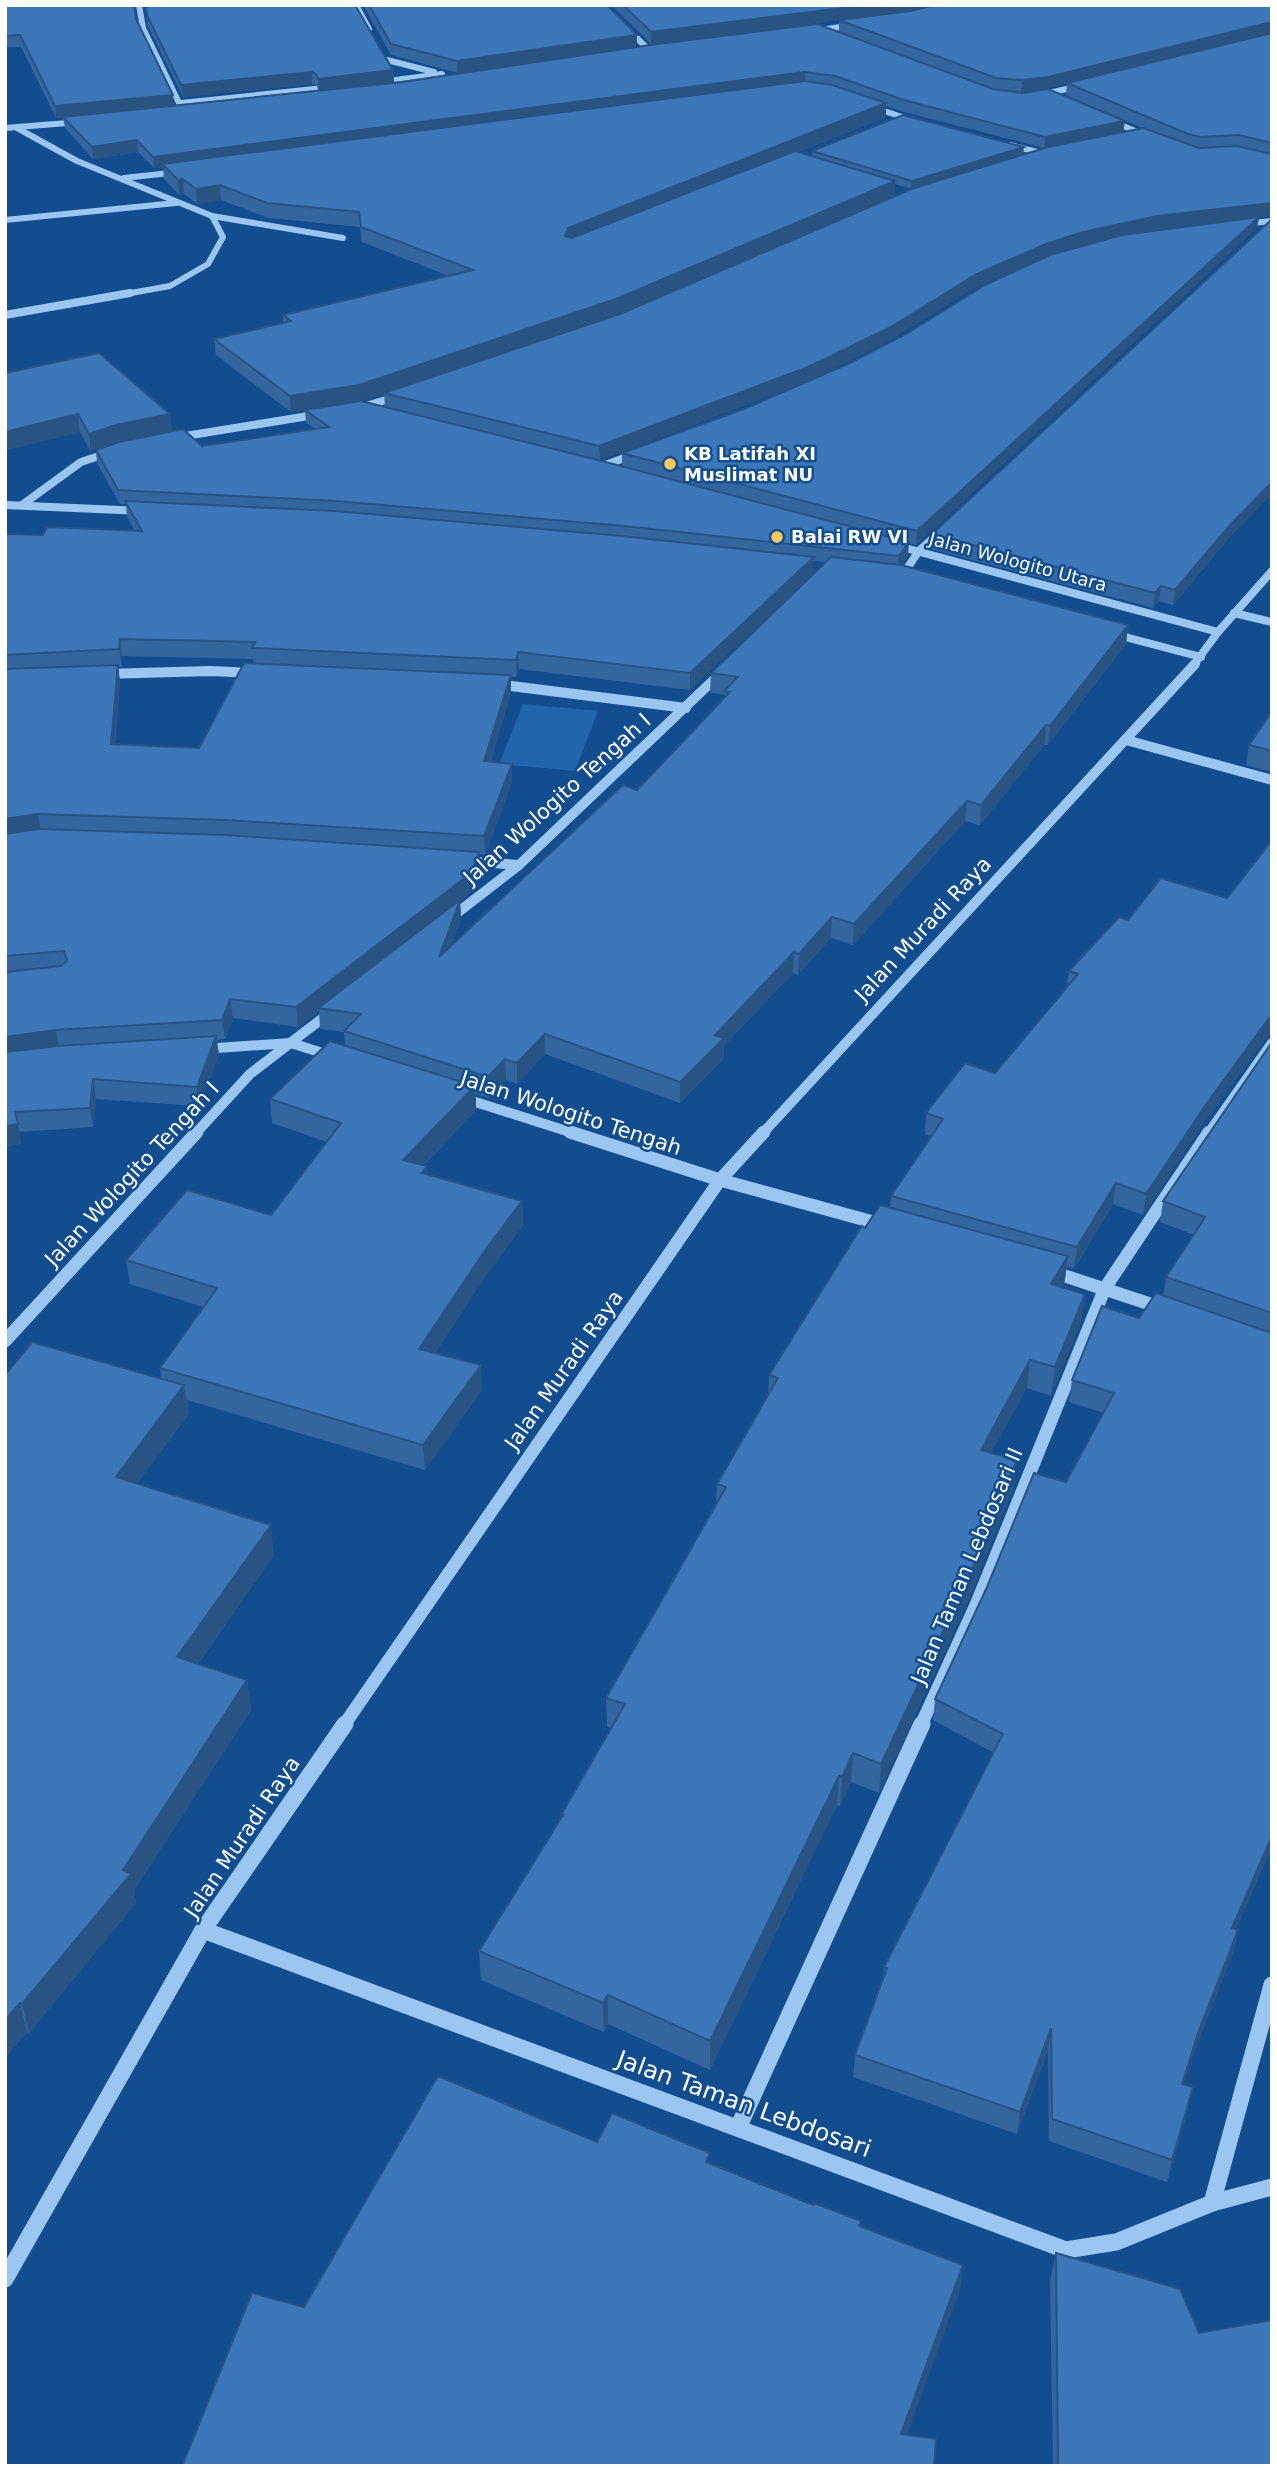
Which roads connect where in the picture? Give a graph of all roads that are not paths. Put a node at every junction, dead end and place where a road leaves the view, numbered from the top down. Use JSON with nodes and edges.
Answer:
{"nodes":[{"id":1,"x":139,"y":5,"type":"edge"},
{"id":2,"x":356,"y":5,"type":"edge"},
{"id":3,"x":603,"y":5,"type":"edge"},
{"id":4,"x":869,"y":23,"type":"edge"},
{"id":5,"x":817,"y":30,"type":"junction"},
{"id":6,"x":806,"y":32,"type":"edge"},
{"id":7,"x":830,"y":35,"type":"edge"},
{"id":8,"x":374,"y":38,"type":"edge"},
{"id":9,"x":380,"y":49,"type":"edge"},
{"id":10,"x":663,"y":49,"type":"edge"},
{"id":11,"x":649,"y":50,"type":"junction"},
{"id":12,"x":636,"y":52,"type":"edge"},
{"id":13,"x":387,"y":60,"type":"junction"},
{"id":14,"x":442,"y":74,"type":"junction"},
{"id":15,"x":398,"y":80,"type":"junction"},
{"id":16,"x":372,"y":83,"type":"edge"},
{"id":17,"x":1085,"y":85,"type":"edge"},
{"id":18,"x":345,"y":86,"type":"edge"},
{"id":19,"x":403,"y":87,"type":"junction"},
{"id":20,"x":377,"y":90,"type":"edge"},
{"id":21,"x":1048,"y":94,"type":"junction"},
{"id":22,"x":338,"y":95,"type":"edge"},
{"id":23,"x":1034,"y":96,"type":"edge"},
{"id":24,"x":313,"y":98,"type":"edge"},
{"id":25,"x":1058,"y":98,"type":"edge"},
{"id":26,"x":181,"y":103,"type":"junction"},
{"id":27,"x":867,"y":105,"type":"edge"},
{"id":28,"x":196,"y":111,"type":"edge"},
{"id":29,"x":183,"y":112,"type":"junction"},
{"id":30,"x":169,"y":114,"type":"edge"},
{"id":31,"x":902,"y":117,"type":"junction"},
{"id":32,"x":1105,"y":118,"type":"edge"},
{"id":33,"x":86,"y":121,"type":"edge"},
{"id":34,"x":890,"y":122,"type":"edge"},
{"id":35,"x":927,"y":124,"type":"edge"},
{"id":36,"x":5,"y":128,"type":"edge"},
{"id":37,"x":16,"y":128,"type":"junction"},
{"id":38,"x":1142,"y":134,"type":"junction"},
{"id":39,"x":1130,"y":137,"type":"edge"},
{"id":40,"x":1153,"y":139,"type":"edge"},
{"id":41,"x":1006,"y":144,"type":"edge"},
{"id":42,"x":1057,"y":152,"type":"edge"},
{"id":43,"x":1045,"y":154,"type":"junction"},
{"id":44,"x":1021,"y":161,"type":"edge"},
{"id":45,"x":183,"y":171,"type":"edge"},
{"id":46,"x":124,"y":178,"type":"junction"},
{"id":47,"x":178,"y":202,"type":"junction"},
{"id":48,"x":212,"y":216,"type":"junction"},
{"id":49,"x":5,"y":220,"type":"edge"},
{"id":50,"x":1272,"y":222,"type":"edge"},
{"id":51,"x":1236,"y":224,"type":"edge"},
{"id":52,"x":1262,"y":231,"type":"edge"},
{"id":53,"x":343,"y":238,"type":"edge"},
{"id":54,"x":5,"y":315,"type":"edge"},
{"id":55,"x":412,"y":391,"type":"edge"},
{"id":56,"x":362,"y":408,"type":"junction"},
{"id":57,"x":349,"y":410,"type":"edge"},
{"id":58,"x":335,"y":412,"type":"edge"},
{"id":59,"x":386,"y":414,"type":"edge"},
{"id":60,"x":160,"y":441,"type":"edge"},
{"id":61,"x":119,"y":449,"type":"edge"},
{"id":62,"x":649,"y":449,"type":"edge"},
{"id":63,"x":586,"y":464,"type":"edge"},
{"id":64,"x":600,"y":467,"type":"junction"},
{"id":65,"x":612,"y":471,"type":"edge"},
{"id":66,"x":5,"y":505,"type":"edge"},
{"id":67,"x":22,"y":505,"type":"junction"},
{"id":68,"x":159,"y":512,"type":"edge"},
{"id":69,"x":948,"y":524,"type":"edge"},
{"id":70,"x":880,"y":541,"type":"edge"},
{"id":71,"x":919,"y":551,"type":"junction"},
{"id":72,"x":1272,"y":571,"type":"edge"},
{"id":73,"x":889,"y":576,"type":"edge"},
{"id":74,"x":901,"y":577,"type":"junction"},
{"id":75,"x":914,"y":581,"type":"edge"},
{"id":76,"x":1234,"y":613,"type":"junction"},
{"id":77,"x":1272,"y":622,"type":"edge"},
{"id":78,"x":1097,"y":629,"type":"edge"},
{"id":79,"x":1218,"y":632,"type":"junction"},
{"id":80,"x":1201,"y":657,"type":"junction"},
{"id":81,"x":733,"y":661,"type":"edge"},
{"id":82,"x":89,"y":674,"type":"edge"},
{"id":83,"x":264,"y":674,"type":"edge"},
{"id":84,"x":480,"y":683,"type":"edge"},
{"id":85,"x":686,"y":708,"type":"junction"},
{"id":86,"x":1126,"y":740,"type":"junction"},
{"id":87,"x":1272,"y":780,"type":"edge"},
{"id":88,"x":449,"y":860,"type":"edge"},
{"id":89,"x":519,"y":865,"type":"junction"},
{"id":90,"x":443,"y":924,"type":"edge"},
{"id":91,"x":345,"y":1001,"type":"edge"},
{"id":92,"x":291,"y":1043,"type":"junction"},
{"id":93,"x":1272,"y":1043,"type":"edge"},
{"id":94,"x":196,"y":1049,"type":"edge"},
{"id":95,"x":343,"y":1060,"type":"edge"},
{"id":96,"x":447,"y":1093,"type":"edge"},
{"id":97,"x":720,"y":1180,"type":"junction"},
{"id":98,"x":894,"y":1228,"type":"edge"},
{"id":99,"x":1041,"y":1269,"type":"edge"},
{"id":100,"x":1105,"y":1288,"type":"junction"},
{"id":101,"x":1169,"y":1311,"type":"edge"},
{"id":102,"x":5,"y":1341,"type":"edge"},
{"id":103,"x":202,"y":1930,"type":"junction"},
{"id":104,"x":1272,"y":1984,"type":"edge"},
{"id":105,"x":738,"y":2128,"type":"junction"},
{"id":106,"x":1272,"y":2187,"type":"edge"},
{"id":107,"x":1212,"y":2203,"type":"junction"},
{"id":108,"x":5,"y":2279,"type":"edge"}],
"edges":[{"from":1,"to":26,"type":"street"},
{"from":2,"to":8,"type":"street"},
{"from":3,"to":11,"type":"street"},
{"from":4,"to":5,"type":"street"},
{"from":5,"to":6,"type":"street"},
{"from":5,"to":7,"type":"street"},
{"from":9,"to":13,"type":"street"},
{"from":10,"to":11,"type":"street"},
{"from":11,"to":12,"type":"street"},
{"from":13,"to":14,"type":"street"},
{"from":13,"to":15,"type":"street"},
{"from":14,"to":15,"type":"street"},
{"from":14,"to":19,"type":"street"},
{"from":15,"to":16,"type":"street"},
{"from":15,"to":19,"type":"street"},
{"from":17,"to":21,"type":"street"},
{"from":18,"to":26,"type":"street"},
{"from":19,"to":20,"type":"street"},
{"from":21,"to":23,"type":"street"},
{"from":21,"to":25,"type":"street"},
{"from":22,"to":24,"type":"street"},
{"from":26,"to":29,"type":"street"},
{"from":27,"to":31,"type":"street"},
{"from":28,"to":29,"type":"street"},
{"from":29,"to":30,"type":"street"},
{"from":31,"to":34,"type":"street"},
{"from":31,"to":35,"type":"street"},
{"from":32,"to":38,"type":"street"},
{"from":33,"to":37,"type":"street"},
{"from":36,"to":37,"type":"street"},
{"from":37,"to":46,"type":"street"},
{"from":38,"to":39,"type":"street"},
{"from":38,"to":40,"type":"street"},
{"from":41,"to":43,"type":"street"},
{"from":42,"to":43,"type":"street"},
{"from":43,"to":44,"type":"street"},
{"from":45,"to":46,"type":"street"},
{"from":46,"to":47,"type":"street"},
{"from":47,"to":48,"type":"street"},
{"from":47,"to":49,"type":"street"},
{"from":48,"to":53,"type":"street"},
{"from":48,"to":54,"type":"street"},
{"from":50,"to":51,"type":"street"},
{"from":50,"to":52,"type":"street"},
{"from":55,"to":56,"type":"street"},
{"from":56,"to":57,"type":"street"},
{"from":56,"to":59,"type":"street"},
{"from":58,"to":60,"type":"street"},
{"from":61,"to":67,"type":"street"},
{"from":62,"to":64,"type":"street"},
{"from":63,"to":64,"type":"street"},
{"from":64,"to":65,"type":"street"},
{"from":66,"to":67,"type":"street"},
{"from":67,"to":68,"type":"street"},
{"from":69,"to":71,"type":"street"},
{"from":70,"to":71,"type":"street","name":"Jalan Wologito Utara"},
{"from":71,"to":74,"type":"street"},
{"from":71,"to":79,"type":"street","name":"Jalan Wologito Utara"},
{"from":72,"to":76,"type":"street","name":"Jalan Muradi Raya"},
{"from":73,"to":74,"type":"street"},
{"from":74,"to":75,"type":"street"},
{"from":76,"to":77,"type":"street"},
{"from":76,"to":79,"type":"street","name":"Jalan Muradi Raya"},
{"from":78,"to":80,"type":"street"},
{"from":79,"to":80,"type":"street","name":"Jalan Muradi Raya"},
{"from":80,"to":86,"type":"street","name":"Jalan Muradi Raya"},
{"from":81,"to":85,"type":"street","name":"Jalan Wologito Tengah I"},
{"from":82,"to":83,"type":"street"},
{"from":84,"to":85,"type":"street"},
{"from":85,"to":89,"type":"street","name":"Jalan Wologito Tengah I"},
{"from":86,"to":87,"type":"street"},
{"from":86,"to":97,"type":"street","name":"Jalan Muradi Raya"},
{"from":88,"to":89,"type":"street"},
{"from":89,"to":90,"type":"street","name":"Jalan Wologito Tengah I"},
{"from":91,"to":92,"type":"street","name":"Jalan Wologito Tengah I"},
{"from":92,"to":94,"type":"street"},
{"from":92,"to":95,"type":"street"},
{"from":92,"to":102,"type":"street","name":"Jalan Wologito Tengah I"},
{"from":93,"to":100,"type":"street","name":"Jalan Taman Lebdosari II"},
{"from":96,"to":97,"type":"street","name":"Jalan Wologito Tengah"},
{"from":97,"to":98,"type":"street"},
{"from":97,"to":103,"type":"street","name":"Jalan Muradi Raya"},
{"from":99,"to":100,"type":"street"},
{"from":100,"to":101,"type":"street"},
{"from":100,"to":105,"type":"street","name":"Jalan Taman Lebdosari II"},
{"from":103,"to":105,"type":"street","name":"Jalan Taman Lebdosari"},
{"from":103,"to":108,"type":"street","name":"Jalan Muradi Raya"},
{"from":104,"to":107,"type":"street"},
{"from":105,"to":107,"type":"street","name":"Jalan Taman Lebdosari"},
{"from":106,"to":107,"type":"street","name":"Jalan Taman Lebdosari"}]}
